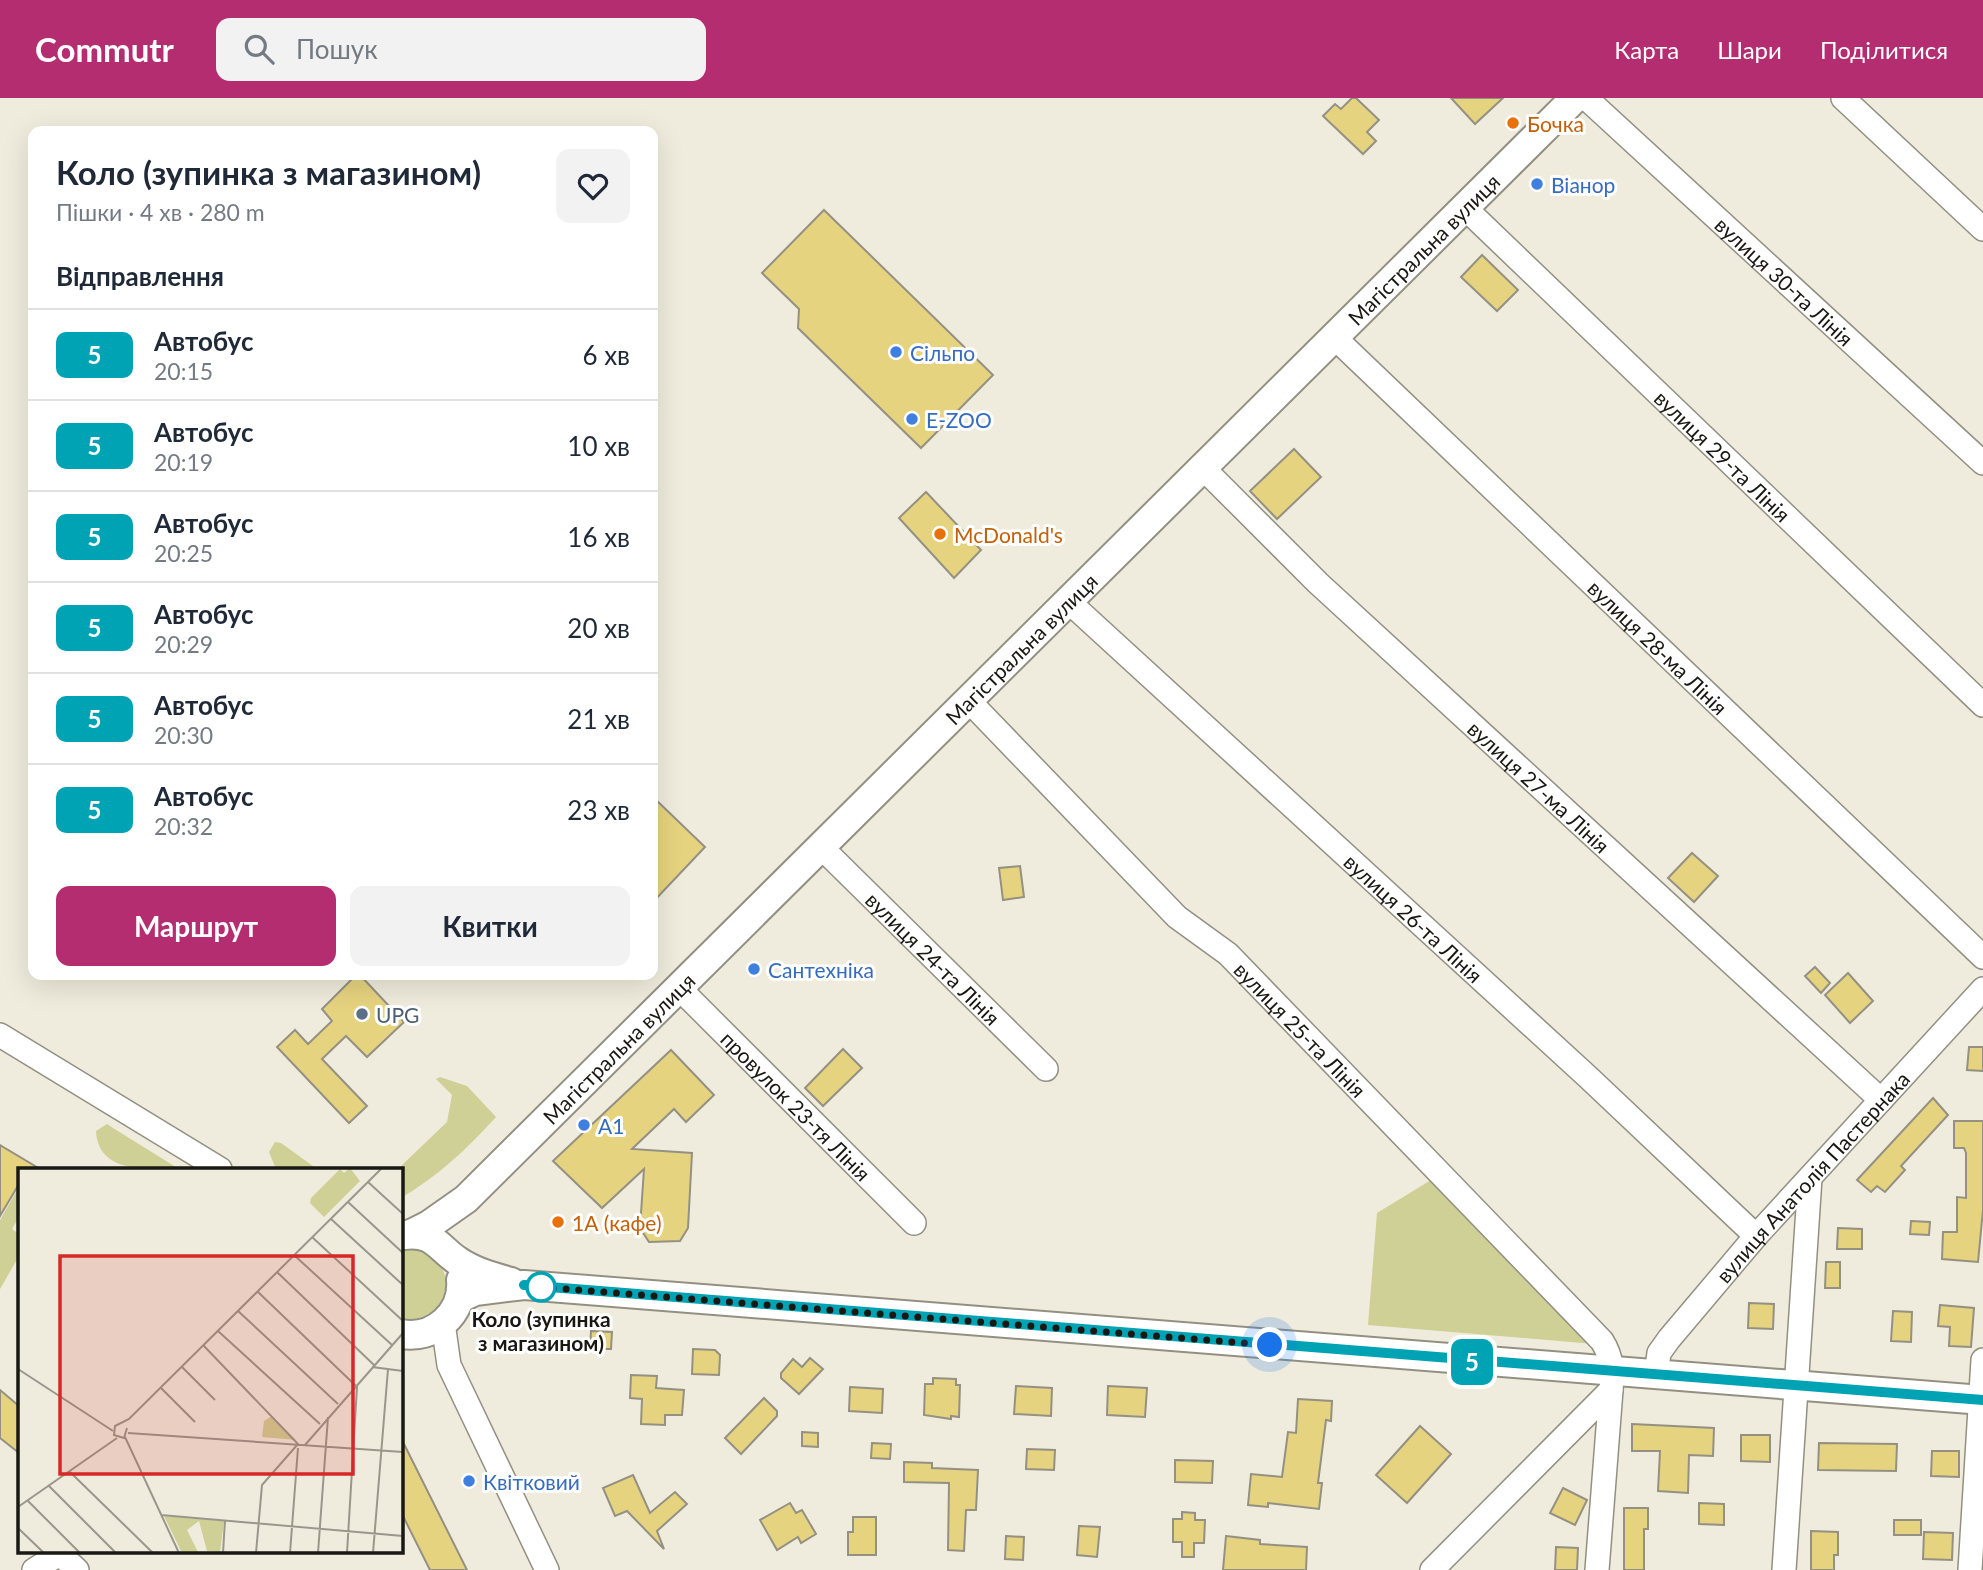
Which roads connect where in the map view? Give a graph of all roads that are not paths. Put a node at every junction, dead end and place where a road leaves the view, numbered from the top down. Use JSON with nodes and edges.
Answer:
{"nodes":[{"id":1,"x":1575,"y":98,"type":"edge"},
{"id":2,"x":1586,"y":98,"type":"edge"},
{"id":3,"x":1843,"y":98,"type":"edge"},
{"id":4,"x":1464,"y":206,"type":"junction"},
{"id":5,"x":1983,"y":229,"type":"edge"},
{"id":6,"x":1333,"y":336,"type":"junction"},
{"id":7,"x":1983,"y":463,"type":"edge"},
{"id":8,"x":1201,"y":466,"type":"junction"},
{"id":9,"x":1068,"y":601,"type":"junction"},
{"id":10,"x":970,"y":702,"type":"junction"},
{"id":11,"x":1983,"y":705,"type":"edge"},
{"id":12,"x":821,"y":847,"type":"junction"},
{"id":13,"x":1983,"y":957,"type":"edge"},
{"id":14,"x":679,"y":988,"type":"junction"},
{"id":15,"x":1983,"y":989,"type":"edge"},
{"id":16,"x":0,"y":1035,"type":"edge"},
{"id":17,"x":1046,"y":1069,"type":"dead end"},
{"id":18,"x":1881,"y":1100,"type":"junction"},
{"id":19,"x":218,"y":1168,"type":"edge"},
{"id":20,"x":1811,"y":1178,"type":"junction"},
{"id":21,"x":466,"y":1199,"type":"junction"},
{"id":22,"x":914,"y":1223,"type":"dead end"},
{"id":23,"x":406,"y":1235,"type":"edge"},
{"id":24,"x":1756,"y":1236,"type":"junction"},
{"id":25,"x":453,"y":1257,"type":"junction"},
{"id":26,"x":524,"y":1285,"type":"junction"},
{"id":27,"x":460,"y":1298,"type":"junction"},
{"id":28,"x":443,"y":1324,"type":"junction"},
{"id":29,"x":409,"y":1334,"type":"edge"},
{"id":30,"x":1983,"y":1360,"type":"edge"},
{"id":31,"x":449,"y":1364,"type":"junction"},
{"id":32,"x":1656,"y":1375,"type":"junction"},
{"id":33,"x":1612,"y":1381,"type":"junction"},
{"id":34,"x":1798,"y":1385,"type":"junction"},
{"id":35,"x":1981,"y":1400,"type":"edge"},
{"id":36,"x":67,"y":1558,"type":"edge"},
{"id":37,"x":34,"y":1570,"type":"edge"},
{"id":38,"x":547,"y":1570,"type":"edge"},
{"id":39,"x":1432,"y":1570,"type":"edge"},
{"id":40,"x":1597,"y":1570,"type":"edge"},
{"id":41,"x":1784,"y":1570,"type":"edge"},
{"id":42,"x":1970,"y":1570,"type":"edge"}],
"edges":[{"from":1,"to":4,"type":"main road","name":"Магістральна вулиця"},
{"from":2,"to":7,"type":"street","name":"вулиця 30-та Лінія"},
{"from":3,"to":5,"type":"street"},
{"from":4,"to":6,"type":"main road","name":"Магістральна вулиця"},
{"from":4,"to":11,"type":"street","name":"вулиця 29-та Лінія"},
{"from":6,"to":8,"type":"main road","name":"Магістральна вулиця"},
{"from":6,"to":13,"type":"street","name":"вулиця 28-ма Лінія"},
{"from":8,"to":9,"type":"main road","name":"Магістральна вулиця"},
{"from":8,"to":18,"type":"street","name":"вулиця 27-ма Лінія"},
{"from":9,"to":10,"type":"main road","name":"Магістральна вулиця"},
{"from":9,"to":24,"type":"street","name":"вулиця 26-та Лінія"},
{"from":10,"to":12,"type":"main road","name":"Магістральна вулиця"},
{"from":10,"to":33,"type":"street","name":"вулиця 25-та Лінія"},
{"from":12,"to":14,"type":"main road","name":"Магістральна вулиця"},
{"from":12,"to":17,"type":"street","name":"вулиця 24-та Лінія"},
{"from":14,"to":21,"type":"main road","name":"Магістральна вулиця"},
{"from":14,"to":22,"type":"street","name":"провулок 23-тя Лінія"},
{"from":15,"to":18,"type":"street","name":"вулиця Анатолія Пастернака"},
{"from":16,"to":19,"type":"street"},
{"from":18,"to":20,"type":"street","name":"вулиця Анатолія Пастернака"},
{"from":20,"to":24,"type":"street","name":"вулиця Анатолія Пастернака"},
{"from":20,"to":34,"type":"street"},
{"from":21,"to":23,"type":"main road","name":"Магістральна вулиця"},
{"from":21,"to":25,"type":"main road"},
{"from":23,"to":25,"type":"main road"},
{"from":24,"to":32,"type":"street","name":"вулиця Анатолія Пастернака"},
{"from":25,"to":26,"type":"main road"},
{"from":25,"to":27,"type":"main road"},
{"from":26,"to":27,"type":"main road"},
{"from":26,"to":33,"type":"main road"},
{"from":27,"to":28,"type":"main road"},
{"from":28,"to":29,"type":"main road"},
{"from":28,"to":31,"type":"street"},
{"from":29,"to":31,"type":"street"},
{"from":30,"to":35,"type":"street"},
{"from":31,"to":38,"type":"street"},
{"from":32,"to":33,"type":"main road"},
{"from":32,"to":34,"type":"main road"},
{"from":33,"to":39,"type":"street"},
{"from":33,"to":40,"type":"street"},
{"from":34,"to":35,"type":"main road"},
{"from":34,"to":41,"type":"street"},
{"from":35,"to":42,"type":"street"},
{"from":36,"to":37,"type":"street"}]}
